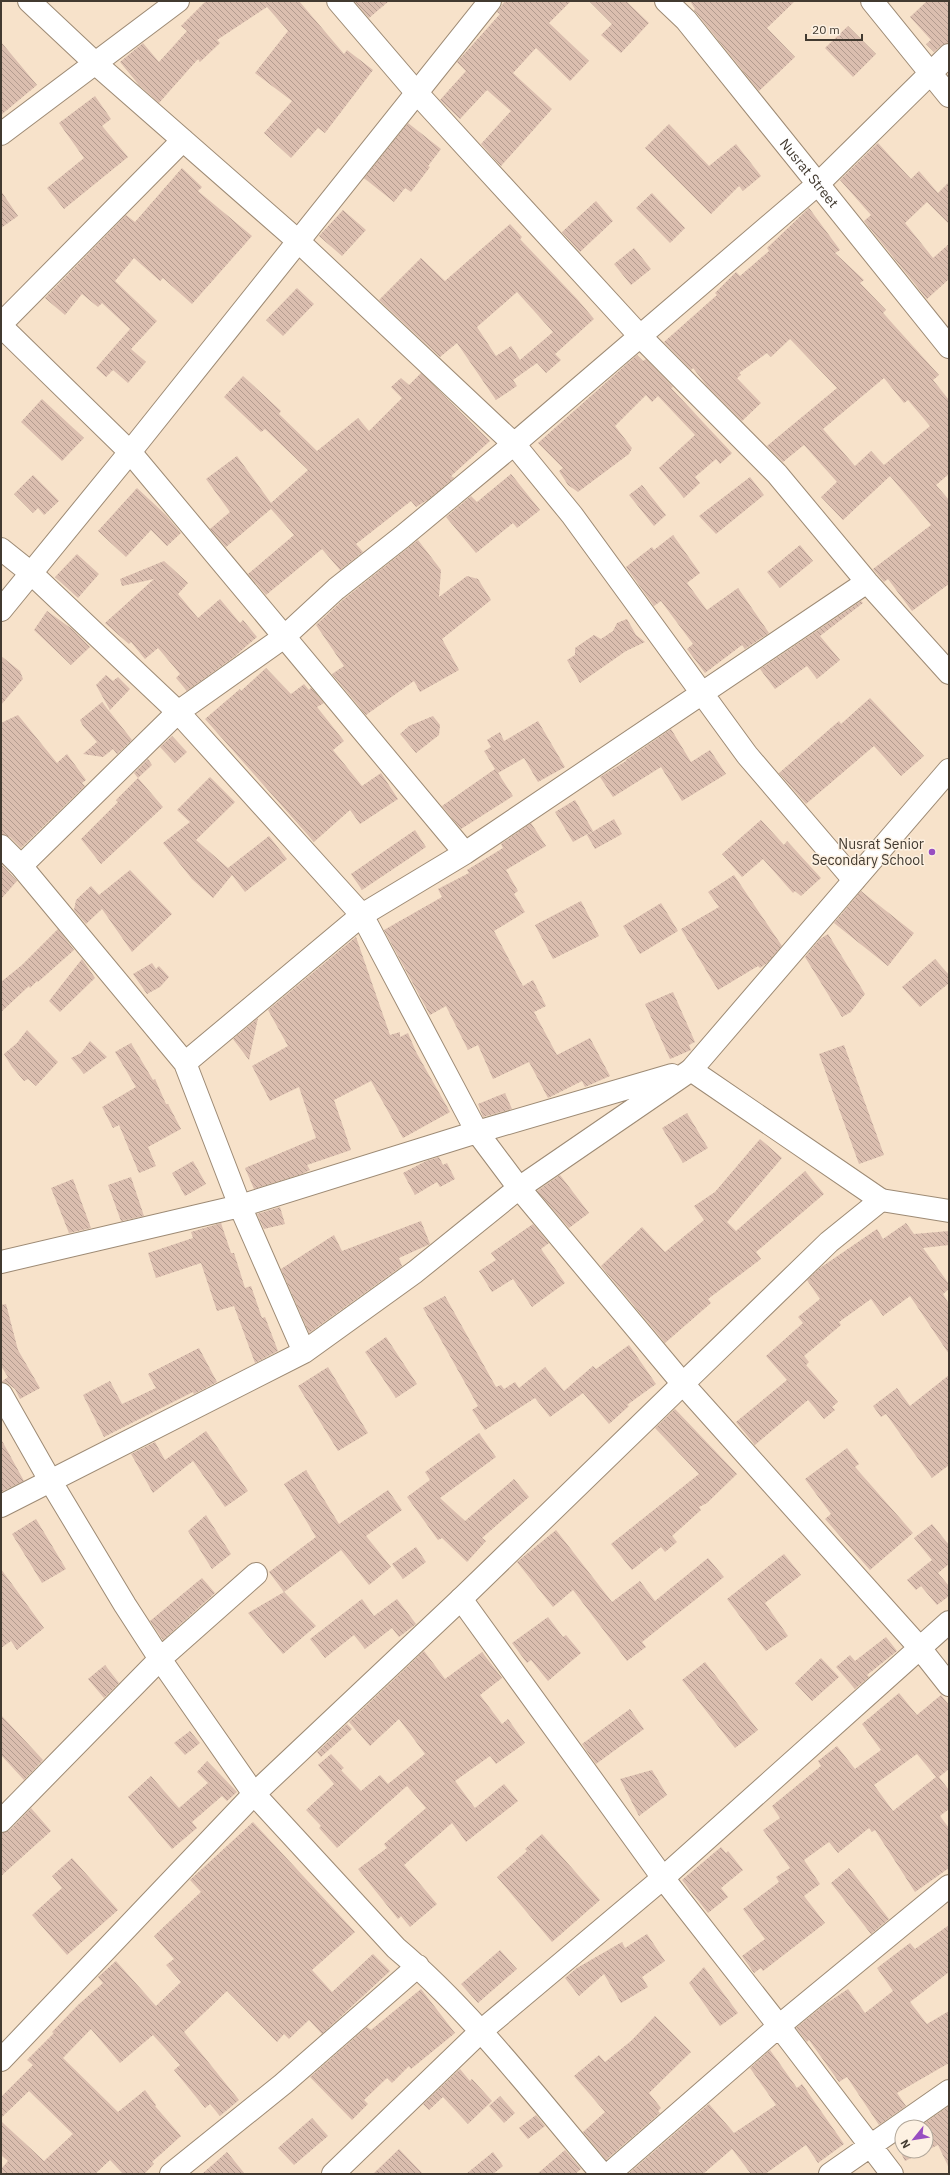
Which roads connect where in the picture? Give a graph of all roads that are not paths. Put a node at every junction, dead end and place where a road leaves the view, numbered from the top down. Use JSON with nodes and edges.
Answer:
{"nodes":[{"id":1,"x":29,"y":1,"type":"edge"},
{"id":2,"x":178,"y":1,"type":"edge"},
{"id":3,"x":338,"y":1,"type":"edge"},
{"id":4,"x":490,"y":1,"type":"edge"},
{"id":5,"x":666,"y":1,"type":"edge"},
{"id":6,"x":872,"y":1,"type":"edge"},
{"id":7,"x":949,"y":55,"type":"edge"},
{"id":8,"x":95,"y":63,"type":"junction"},
{"id":9,"x":931,"y":73,"type":"junction"},
{"id":10,"x":416,"y":92,"type":"junction"},
{"id":11,"x":949,"y":96,"type":"edge"},
{"id":12,"x":1,"y":134,"type":"edge"},
{"id":13,"x":183,"y":140,"type":"junction"},
{"id":14,"x":819,"y":183,"type":"junction"},
{"id":15,"x":298,"y":241,"type":"junction"},
{"id":16,"x":1,"y":325,"type":"edge"},
{"id":17,"x":639,"y":335,"type":"junction"},
{"id":18,"x":949,"y":347,"type":"edge"},
{"id":19,"x":514,"y":444,"type":"junction"},
{"id":20,"x":130,"y":452,"type":"junction"},
{"id":21,"x":1,"y":549,"type":"edge"},
{"id":22,"x":30,"y":573,"type":"junction"},
{"id":23,"x":867,"y":582,"type":"junction"},
{"id":24,"x":1,"y":610,"type":"edge"},
{"id":25,"x":284,"y":637,"type":"junction"},
{"id":26,"x":949,"y":673,"type":"edge"},
{"id":27,"x":701,"y":693,"type":"junction"},
{"id":28,"x":178,"y":712,"type":"junction"},
{"id":29,"x":949,"y":770,"type":"edge"},
{"id":30,"x":1,"y":846,"type":"edge"},
{"id":31,"x":465,"y":853,"type":"junction"},
{"id":32,"x":21,"y":866,"type":"junction"},
{"id":33,"x":854,"y":880,"type":"junction"},
{"id":34,"x":362,"y":915,"type":"junction"},
{"id":35,"x":185,"y":1063,"type":"junction"},
{"id":36,"x":691,"y":1070,"type":"junction"},
{"id":37,"x":477,"y":1132,"type":"junction"},
{"id":38,"x":518,"y":1188,"type":"junction"},
{"id":39,"x":880,"y":1200,"type":"junction"},
{"id":40,"x":240,"y":1206,"type":"junction"},
{"id":41,"x":949,"y":1211,"type":"edge"},
{"id":42,"x":1,"y":1262,"type":"edge"},
{"id":43,"x":304,"y":1352,"type":"junction"},
{"id":44,"x":683,"y":1384,"type":"junction"},
{"id":45,"x":1,"y":1394,"type":"edge"},
{"id":46,"x":51,"y":1482,"type":"junction"},
{"id":47,"x":1,"y":1506,"type":"edge"},
{"id":48,"x":256,"y":1574,"type":"dead end"},
{"id":49,"x":461,"y":1599,"type":"junction"},
{"id":50,"x":949,"y":1622,"type":"edge"},
{"id":51,"x":919,"y":1647,"type":"junction"},
{"id":52,"x":160,"y":1659,"type":"junction"},
{"id":53,"x":949,"y":1685,"type":"edge"},
{"id":54,"x":254,"y":1794,"type":"junction"},
{"id":55,"x":1,"y":1821,"type":"edge"},
{"id":56,"x":663,"y":1878,"type":"junction"},
{"id":57,"x":949,"y":1886,"type":"edge"},
{"id":58,"x":418,"y":1966,"type":"junction"},
{"id":59,"x":779,"y":2026,"type":"junction"},
{"id":60,"x":480,"y":2032,"type":"junction"},
{"id":61,"x":1,"y":2060,"type":"edge"},
{"id":62,"x":949,"y":2091,"type":"edge"},
{"id":63,"x":869,"y":2145,"type":"junction"},
{"id":64,"x":171,"y":2174,"type":"edge"},
{"id":65,"x":333,"y":2174,"type":"edge"},
{"id":66,"x":602,"y":2174,"type":"edge"},
{"id":67,"x":609,"y":2174,"type":"edge"},
{"id":68,"x":830,"y":2174,"type":"edge"},
{"id":69,"x":892,"y":2174,"type":"edge"}],
"edges":[{"from":1,"to":8,"type":"street"},
{"from":2,"to":8,"type":"street"},
{"from":3,"to":10,"type":"street"},
{"from":4,"to":10,"type":"street"},
{"from":5,"to":14,"type":"street","name":"Nusrat Street"},
{"from":6,"to":9,"type":"street"},
{"from":7,"to":9,"type":"street"},
{"from":8,"to":12,"type":"street"},
{"from":8,"to":13,"type":"street"},
{"from":9,"to":11,"type":"street"},
{"from":9,"to":14,"type":"street"},
{"from":10,"to":15,"type":"street"},
{"from":10,"to":17,"type":"street"},
{"from":13,"to":15,"type":"street"},
{"from":13,"to":16,"type":"street"},
{"from":14,"to":17,"type":"street"},
{"from":14,"to":18,"type":"street","name":"Nusrat Street"},
{"from":15,"to":19,"type":"street"},
{"from":15,"to":20,"type":"street"},
{"from":16,"to":20,"type":"street"},
{"from":17,"to":19,"type":"street"},
{"from":17,"to":23,"type":"street"},
{"from":19,"to":25,"type":"street"},
{"from":19,"to":27,"type":"street"},
{"from":20,"to":22,"type":"street"},
{"from":20,"to":25,"type":"street"},
{"from":21,"to":22,"type":"street"},
{"from":22,"to":24,"type":"street"},
{"from":22,"to":28,"type":"street"},
{"from":23,"to":26,"type":"street"},
{"from":23,"to":27,"type":"street"},
{"from":25,"to":28,"type":"street"},
{"from":25,"to":31,"type":"street"},
{"from":27,"to":31,"type":"street"},
{"from":27,"to":33,"type":"street"},
{"from":28,"to":32,"type":"street"},
{"from":28,"to":34,"type":"street"},
{"from":29,"to":33,"type":"street"},
{"from":30,"to":32,"type":"street"},
{"from":31,"to":34,"type":"street"},
{"from":32,"to":35,"type":"street"},
{"from":33,"to":36,"type":"street"},
{"from":34,"to":35,"type":"street"},
{"from":34,"to":37,"type":"street"},
{"from":35,"to":40,"type":"street"},
{"from":36,"to":37,"type":"street"},
{"from":36,"to":38,"type":"street"},
{"from":36,"to":39,"type":"street"},
{"from":37,"to":38,"type":"street"},
{"from":37,"to":40,"type":"street"},
{"from":38,"to":43,"type":"street"},
{"from":38,"to":44,"type":"street"},
{"from":39,"to":41,"type":"street"},
{"from":39,"to":44,"type":"street"},
{"from":40,"to":42,"type":"street"},
{"from":40,"to":43,"type":"street"},
{"from":43,"to":46,"type":"street"},
{"from":44,"to":49,"type":"street"},
{"from":44,"to":51,"type":"street"},
{"from":45,"to":46,"type":"street"},
{"from":46,"to":47,"type":"street"},
{"from":46,"to":52,"type":"street"},
{"from":48,"to":52,"type":"street"},
{"from":49,"to":54,"type":"street"},
{"from":49,"to":56,"type":"street"},
{"from":50,"to":51,"type":"street"},
{"from":51,"to":53,"type":"street"},
{"from":51,"to":56,"type":"street"},
{"from":52,"to":54,"type":"street"},
{"from":52,"to":55,"type":"street"},
{"from":54,"to":58,"type":"street"},
{"from":54,"to":61,"type":"street"},
{"from":56,"to":59,"type":"street"},
{"from":56,"to":60,"type":"street"},
{"from":57,"to":59,"type":"street"},
{"from":58,"to":60,"type":"street"},
{"from":58,"to":64,"type":"street"},
{"from":59,"to":63,"type":"street"},
{"from":59,"to":67,"type":"street"},
{"from":60,"to":65,"type":"street"},
{"from":60,"to":66,"type":"street"},
{"from":62,"to":63,"type":"street"},
{"from":63,"to":68,"type":"street"},
{"from":63,"to":69,"type":"street"}]}
